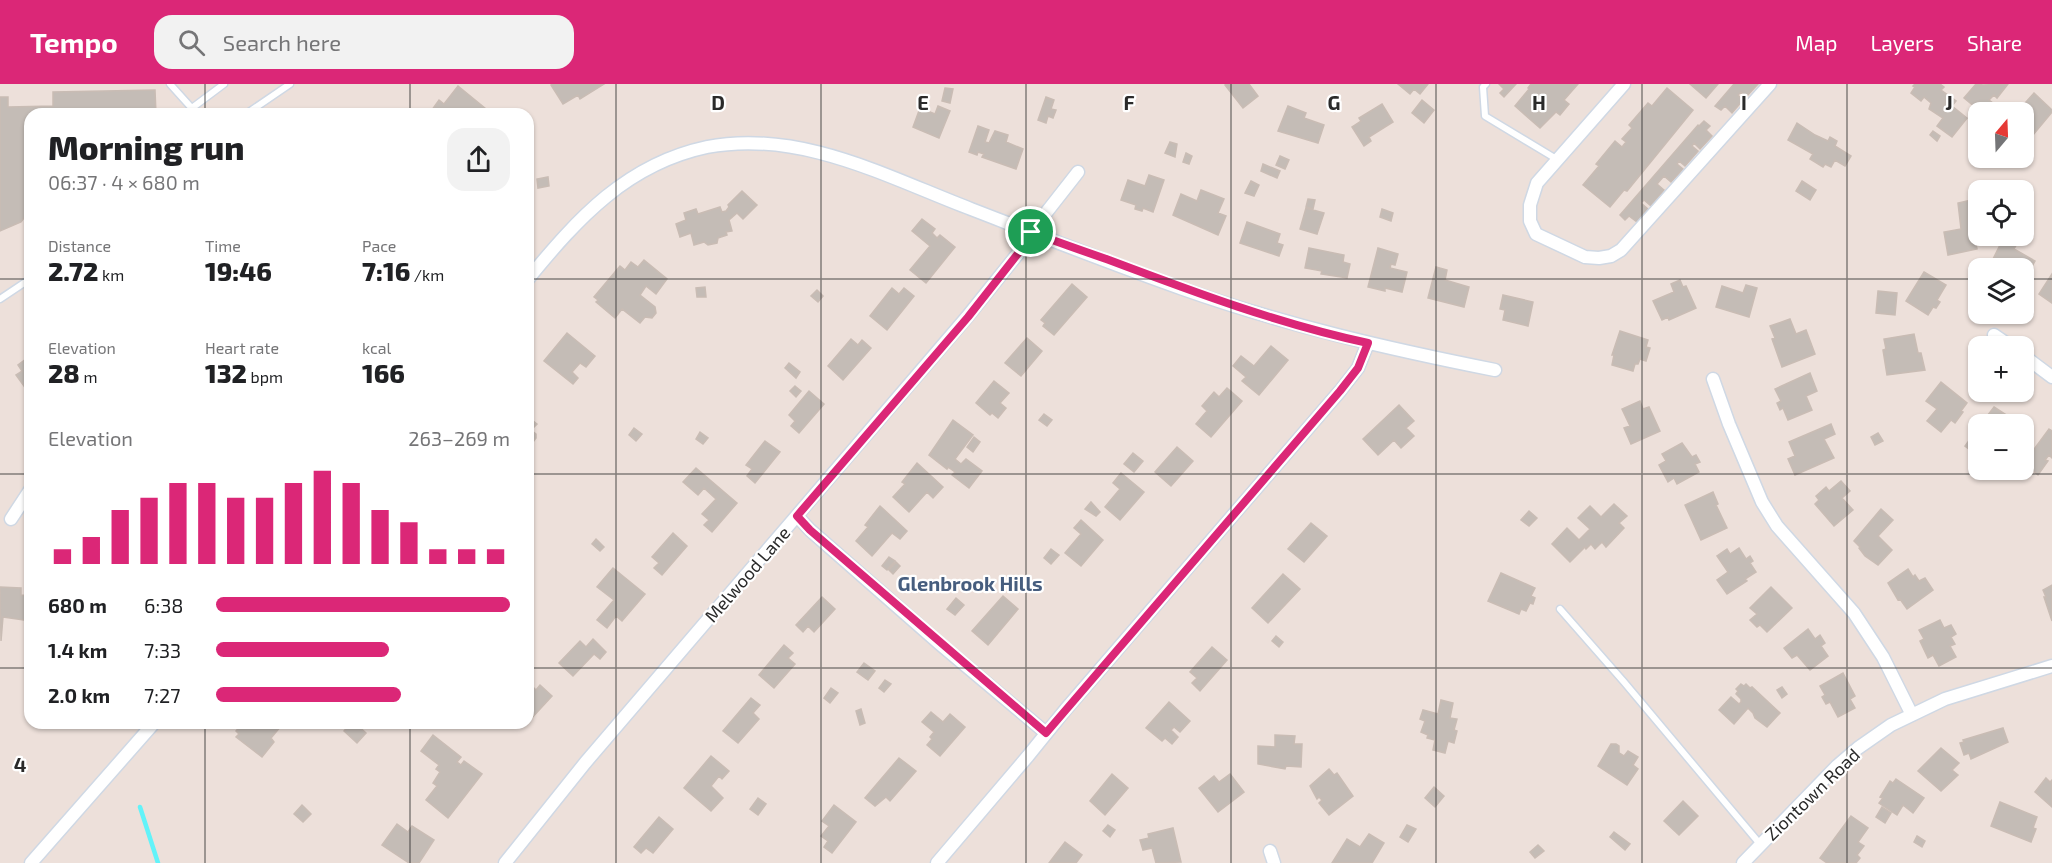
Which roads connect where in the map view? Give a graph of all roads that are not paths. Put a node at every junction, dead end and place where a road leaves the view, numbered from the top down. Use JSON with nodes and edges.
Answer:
{"nodes":[{"id":1,"x":170,"y":84,"type":"edge"},
{"id":2,"x":224,"y":84,"type":"edge"},
{"id":3,"x":290,"y":84,"type":"edge"},
{"id":4,"x":1486,"y":84,"type":"edge"},
{"id":5,"x":1624,"y":84,"type":"edge"},
{"id":6,"x":1770,"y":84,"type":"edge"},
{"id":7,"x":192,"y":108,"type":"joint"},
{"id":8,"x":255,"y":108,"type":"edge"},
{"id":9,"x":1558,"y":160,"type":"junction"},
{"id":10,"x":1078,"y":172,"type":"dead end"},
{"id":11,"x":1031,"y":232,"type":"junction"},
{"id":12,"x":534,"y":272,"type":"edge"},
{"id":13,"x":24,"y":283,"type":"edge"},
{"id":14,"x":0,"y":299,"type":"edge"},
{"id":15,"x":1368,"y":343,"type":"junction"},
{"id":16,"x":2034,"y":364,"type":"edge"},
{"id":17,"x":1495,"y":370,"type":"dead end"},
{"id":18,"x":2052,"y":377,"type":"edge"},
{"id":19,"x":1713,"y":380,"type":"dead end"},
{"id":20,"x":24,"y":499,"type":"edge"},
{"id":21,"x":797,"y":516,"type":"junction"},
{"id":22,"x":11,"y":519,"type":"dead end"},
{"id":23,"x":1560,"y":609,"type":"dead end"},
{"id":24,"x":2052,"y":666,"type":"edge"},
{"id":25,"x":1912,"y":715,"type":"junction"},
{"id":26,"x":149,"y":729,"type":"edge"},
{"id":27,"x":1046,"y":733,"type":"junction"},
{"id":28,"x":1760,"y":844,"type":"junction"},
{"id":29,"x":31,"y":863,"type":"edge"},
{"id":30,"x":505,"y":863,"type":"edge"},
{"id":31,"x":937,"y":863,"type":"edge"},
{"id":32,"x":1743,"y":863,"type":"edge"}],
"edges":[{"from":1,"to":7,"type":"lane"},
{"from":2,"to":7,"type":"lane"},
{"from":3,"to":8,"type":"lane"},
{"from":4,"to":9,"type":"lane"},
{"from":5,"to":9,"type":"street"},
{"from":6,"to":9,"type":"street"},
{"from":10,"to":11,"type":"street","name":"Melwood Lane"},
{"from":11,"to":12,"type":"street"},
{"from":11,"to":15,"type":"street"},
{"from":11,"to":21,"type":"street","name":"Melwood Lane"},
{"from":13,"to":14,"type":"lane"},
{"from":15,"to":17,"type":"street"},
{"from":15,"to":27,"type":"street"},
{"from":16,"to":18,"type":"street"},
{"from":19,"to":25,"type":"street"},
{"from":20,"to":22,"type":"street"},
{"from":21,"to":27,"type":"street"},
{"from":21,"to":30,"type":"street","name":"Melwood Lane"},
{"from":23,"to":28,"type":"lane"},
{"from":24,"to":25,"type":"street","name":"Ziontown Road"},
{"from":25,"to":28,"type":"street","name":"Ziontown Road"},
{"from":26,"to":29,"type":"street"},
{"from":27,"to":31,"type":"street"},
{"from":28,"to":32,"type":"street","name":"Ziontown Road"}]}
